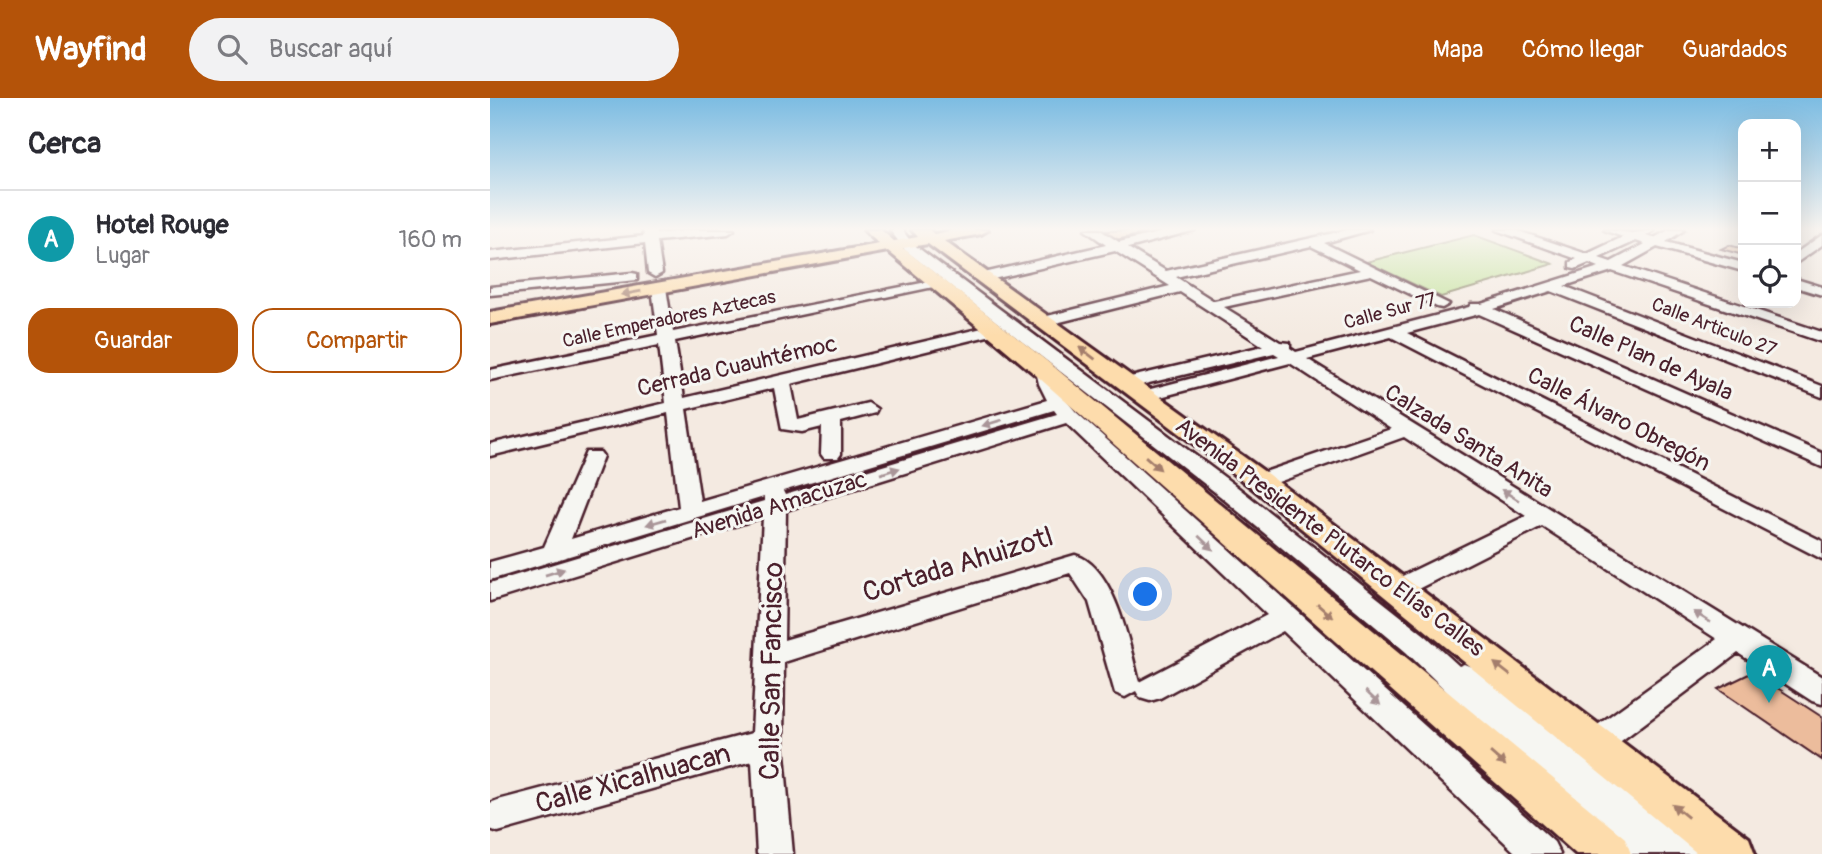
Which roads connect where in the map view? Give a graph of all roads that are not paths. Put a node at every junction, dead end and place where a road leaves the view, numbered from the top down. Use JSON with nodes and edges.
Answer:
{"nodes":[{"id":1,"x":654,"y":265,"type":"edge"},
{"id":2,"x":740,"y":265,"type":"edge"},
{"id":3,"x":924,"y":265,"type":"edge"},
{"id":4,"x":938,"y":265,"type":"edge"},
{"id":5,"x":960,"y":265,"type":"edge"},
{"id":6,"x":1034,"y":265,"type":"edge"},
{"id":7,"x":1146,"y":265,"type":"edge"},
{"id":8,"x":1211,"y":265,"type":"edge"},
{"id":9,"x":1361,"y":265,"type":"edge"},
{"id":10,"x":1573,"y":265,"type":"edge"},
{"id":11,"x":1610,"y":265,"type":"edge"},
{"id":12,"x":1614,"y":266,"type":"junction"},
{"id":13,"x":1373,"y":271,"type":"junction"},
{"id":14,"x":1164,"y":276,"type":"junction"},
{"id":15,"x":632,"y":277,"type":"junction"},
{"id":16,"x":984,"y":277,"type":"junction"},
{"id":17,"x":1801,"y":279,"type":"edge"},
{"id":18,"x":657,"y":281,"type":"junction"},
{"id":19,"x":938,"y":282,"type":"junction"},
{"id":20,"x":1801,"y":285,"type":"edge"},
{"id":21,"x":1822,"y":285,"type":"edge"},
{"id":22,"x":1551,"y":286,"type":"junction"},
{"id":23,"x":1181,"y":288,"type":"junction"},
{"id":24,"x":490,"y":291,"type":"edge"},
{"id":25,"x":1822,"y":291,"type":"edge"},
{"id":26,"x":1460,"y":299,"type":"junction"},
{"id":27,"x":490,"y":301,"type":"edge"},
{"id":28,"x":1442,"y":304,"type":"junction"},
{"id":29,"x":1211,"y":306,"type":"junction"},
{"id":30,"x":1480,"y":309,"type":"junction"},
{"id":31,"x":490,"y":318,"type":"edge"},
{"id":32,"x":1044,"y":321,"type":"junction"},
{"id":33,"x":995,"y":330,"type":"junction"},
{"id":34,"x":1393,"y":332,"type":"junction"},
{"id":35,"x":1822,"y":337,"type":"edge"},
{"id":36,"x":666,"y":340,"type":"junction"},
{"id":37,"x":1284,"y":353,"type":"junction"},
{"id":38,"x":1045,"y":371,"type":"junction"},
{"id":39,"x":490,"y":375,"type":"edge"},
{"id":40,"x":782,"y":380,"type":"junction"},
{"id":41,"x":1137,"y":390,"type":"junction"},
{"id":42,"x":1822,"y":392,"type":"edge"},
{"id":43,"x":675,"y":405,"type":"junction"},
{"id":44,"x":868,"y":409,"type":"dead end"},
{"id":45,"x":1063,"y":410,"type":"junction"},
{"id":46,"x":832,"y":418,"type":"junction"},
{"id":47,"x":1406,"y":430,"type":"junction"},
{"id":48,"x":490,"y":450,"type":"edge"},
{"id":49,"x":831,"y":454,"type":"dead end"},
{"id":50,"x":593,"y":456,"type":"dead end"},
{"id":51,"x":1822,"y":461,"type":"edge"},
{"id":52,"x":1260,"y":481,"type":"junction"},
{"id":53,"x":775,"y":497,"type":"junction"},
{"id":54,"x":691,"y":512,"type":"junction"},
{"id":55,"x":1544,"y":516,"type":"junction"},
{"id":56,"x":1822,"y":551,"type":"edge"},
{"id":57,"x":554,"y":552,"type":"junction"},
{"id":58,"x":490,"y":571,"type":"edge"},
{"id":59,"x":1399,"y":588,"type":"junction"},
{"id":60,"x":490,"y":592,"type":"edge"},
{"id":61,"x":1286,"y":617,"type":"junction"},
{"id":62,"x":1737,"y":639,"type":"junction"},
{"id":63,"x":1416,"y":644,"type":"junction"},
{"id":64,"x":769,"y":656,"type":"junction"},
{"id":65,"x":1822,"y":692,"type":"edge"},
{"id":66,"x":767,"y":743,"type":"junction"},
{"id":67,"x":1596,"y":744,"type":"junction"},
{"id":68,"x":498,"y":816,"type":"dead end"},
{"id":69,"x":775,"y":854,"type":"edge"},
{"id":70,"x":1542,"y":854,"type":"edge"},
{"id":71,"x":1609,"y":854,"type":"edge"},
{"id":72,"x":1656,"y":854,"type":"edge"},
{"id":73,"x":1699,"y":854,"type":"edge"},
{"id":74,"x":1733,"y":854,"type":"edge"}],
"edges":[{"from":1,"to":18,"type":"street"},
{"from":2,"to":18,"type":"main road"},
{"from":3,"to":19,"type":"main road","name":"Avenida Presidente Plutarco Elías Calles"},
{"from":4,"to":63,"type":"street"},
{"from":5,"to":16,"type":"main road","name":"Avenida Presidente Plutarco Elías Calles"},
{"from":6,"to":16,"type":"street"},
{"from":7,"to":14,"type":"street","name":"Calzada Santa Anita"},
{"from":8,"to":14,"type":"street"},
{"from":9,"to":13,"type":"street"},
{"from":10,"to":26,"type":"street","name":"Calle Sur 77"},
{"from":11,"to":12,"type":"street"},
{"from":12,"to":22,"type":"street","name":"Calle Sur 77"},
{"from":12,"to":35,"type":"street"},
{"from":13,"to":28,"type":"street"},
{"from":13,"to":29,"type":"street"},
{"from":14,"to":23,"type":"street","name":"Calzada Santa Anita"},
{"from":15,"to":18,"type":"main road"},
{"from":15,"to":24,"type":"street"},
{"from":15,"to":27,"type":"main road"},
{"from":16,"to":32,"type":"main road","name":"Avenida Presidente Plutarco Elías Calles"},
{"from":17,"to":21,"type":"street"},
{"from":18,"to":31,"type":"main road","one_way":true},
{"from":18,"to":36,"type":"street"},
{"from":19,"to":33,"type":"main road","name":"Avenida Presidente Plutarco Elías Calles"},
{"from":19,"to":36,"type":"street","name":"Calle Emperadores Aztecas"},
{"from":20,"to":25,"type":"street"},
{"from":22,"to":30,"type":"street","name":"Calle Sur 77"},
{"from":22,"to":42,"type":"street","name":"Calle Articulo 27"},
{"from":23,"to":29,"type":"street","name":"Calzada Santa Anita"},
{"from":23,"to":32,"type":"street"},
{"from":26,"to":28,"type":"street","name":"Calle Sur 77"},
{"from":26,"to":30,"type":"street","name":"Calle Plan de Ayala"},
{"from":28,"to":37,"type":"street","name":"Calle Sur 77"},
{"from":29,"to":37,"type":"street","name":"Calzada Santa Anita"},
{"from":30,"to":34,"type":"street","name":"Calle Sur 77"},
{"from":30,"to":51,"type":"street","name":"Calle Plan de Ayala"},
{"from":41,"to":32,"type":"main road","name":"Avenida Presidente Plutarco Elías Calles","one_way":true},
{"from":33,"to":38,"type":"main road","name":"Avenida Presidente Plutarco Elías Calles"},
{"from":33,"to":40,"type":"street","name":"Cerrada Cuauhtémoc"},
{"from":34,"to":37,"type":"street","name":"Calle Sur 77"},
{"from":34,"to":56,"type":"street","name":"Calle Álvaro Obregón"},
{"from":36,"to":39,"type":"street","name":"Calle Emperadores Aztecas"},
{"from":36,"to":43,"type":"street"},
{"from":37,"to":41,"type":"street","name":"Calle Sur 77"},
{"from":37,"to":47,"type":"street","name":"Calzada Santa Anita"},
{"from":38,"to":45,"type":"street"},
{"from":38,"to":71,"type":"main road","name":"Avenida Presidente Plutarco Elías Calles","one_way":true},
{"from":40,"to":43,"type":"street","name":"Cerrada Cuauhtémoc"},
{"from":40,"to":46,"type":"street"},
{"from":41,"to":52,"type":"main road","name":"Avenida Presidente Plutarco Elías Calles"},
{"from":43,"to":48,"type":"street","name":"Cerrada Cuauhtémoc"},
{"from":43,"to":54,"type":"street"},
{"from":44,"to":46,"type":"street"},
{"from":45,"to":53,"type":"street","name":"Avenida Amacuzac"},
{"from":45,"to":61,"type":"street","one_way":true},
{"from":46,"to":49,"type":"street"},
{"from":47,"to":52,"type":"street"},
{"from":55,"to":47,"type":"street","name":"Calzada Santa Anita","one_way":true},
{"from":50,"to":57,"type":"street"},
{"from":52,"to":59,"type":"main road","name":"Avenida Presidente Plutarco Elías Calles"},
{"from":53,"to":54,"type":"street","name":"Avenida Amacuzac"},
{"from":60,"to":53,"type":"street","name":"Avenida Amacuzac","one_way":true},
{"from":53,"to":64,"type":"street","name":"Calle San Fancisco"},
{"from":54,"to":57,"type":"street","name":"Avenida Amacuzac","one_way":true},
{"from":55,"to":59,"type":"street"},
{"from":62,"to":55,"type":"street","name":"Calzada Santa Anita","one_way":true},
{"from":57,"to":58,"type":"street","name":"Avenida Amacuzac"},
{"from":67,"to":59,"type":"main road","name":"Avenida Presidente Plutarco Elías Calles","one_way":true},
{"from":61,"to":64,"type":"street","name":"Cortada Ahuizotl"},
{"from":61,"to":70,"type":"street","one_way":true},
{"from":62,"to":65,"type":"street","name":"Calzada Santa Anita"},
{"from":62,"to":67,"type":"street"},
{"from":63,"to":72,"type":"street"},
{"from":63,"to":73,"type":"street"},
{"from":64,"to":66,"type":"street","name":"Calle San Fancisco"},
{"from":66,"to":68,"type":"street","name":"Calle Xicalhuacan"},
{"from":66,"to":69,"type":"street","name":"Calle San Fancisco"},
{"from":74,"to":67,"type":"main road","name":"Avenida Presidente Plutarco Elías Calles","one_way":true}]}
